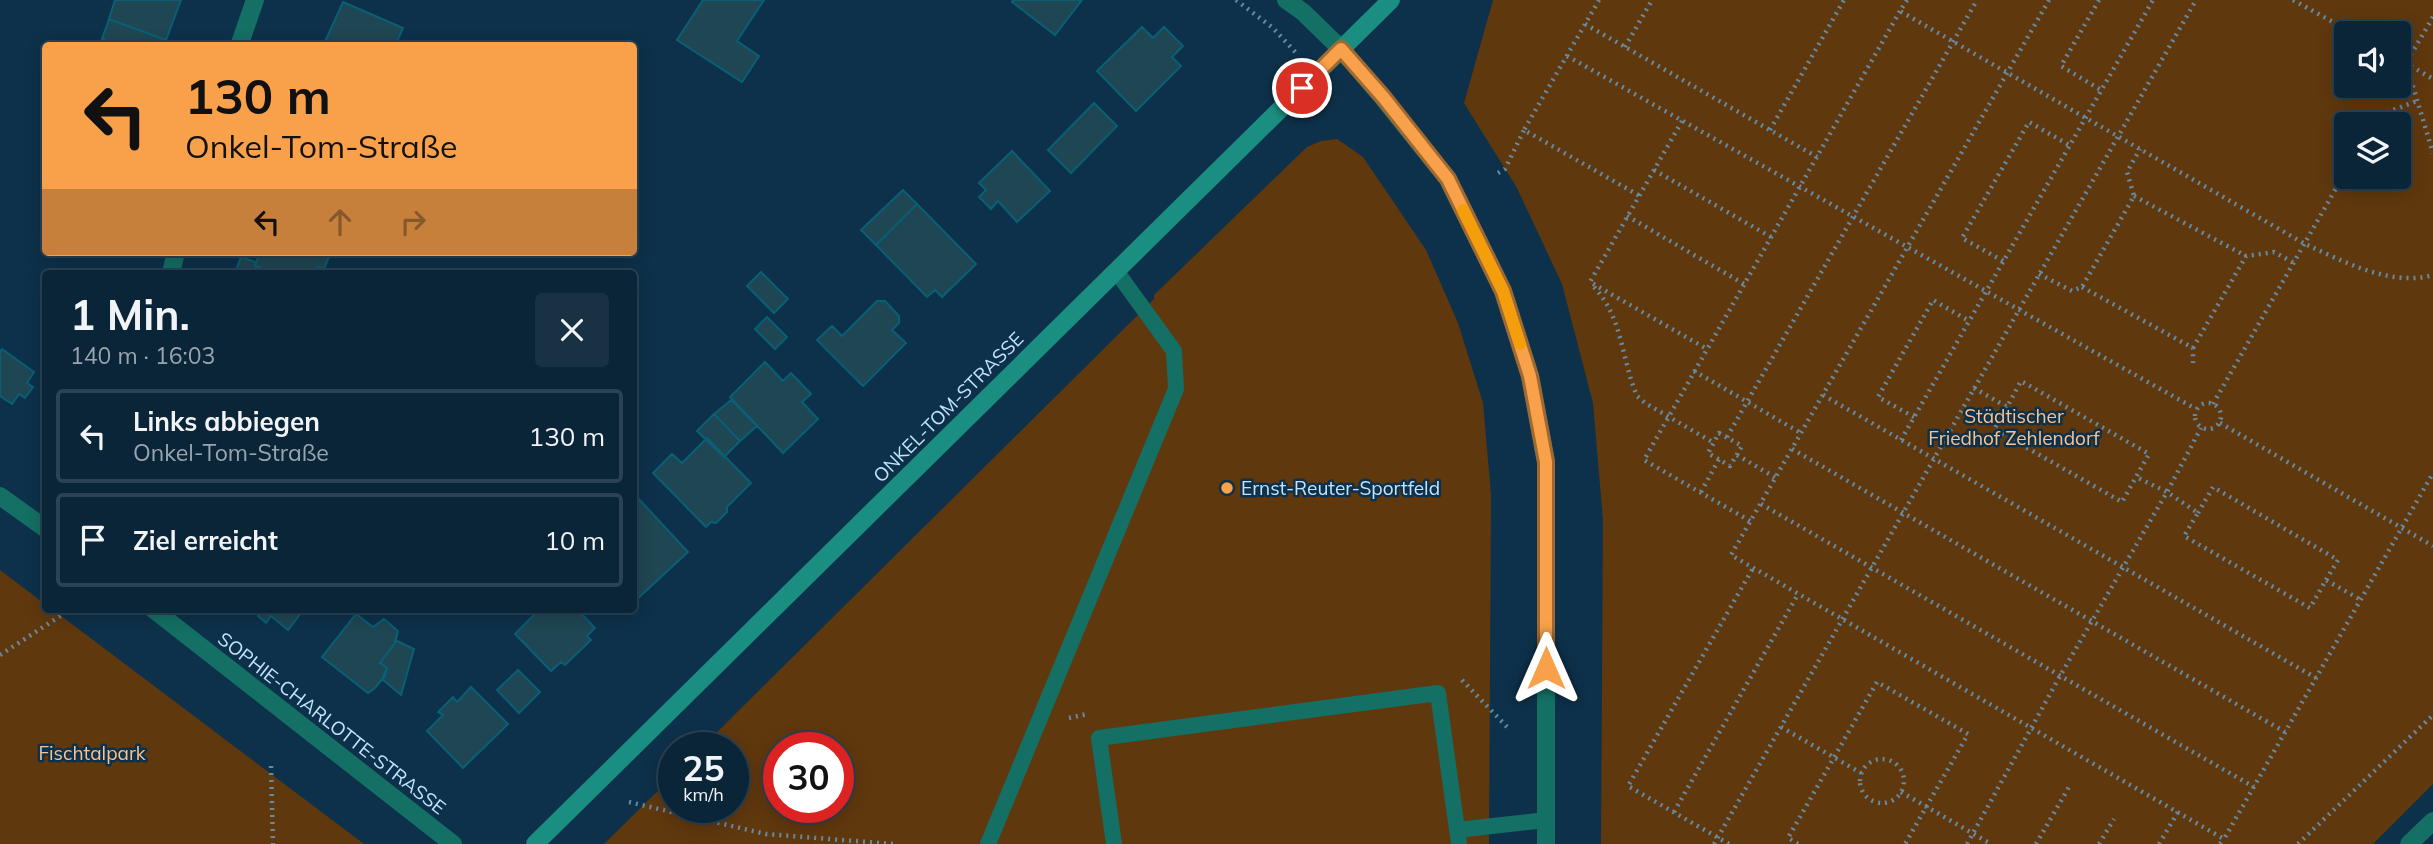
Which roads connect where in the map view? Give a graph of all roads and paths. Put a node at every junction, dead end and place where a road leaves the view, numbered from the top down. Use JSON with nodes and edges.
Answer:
{"nodes":[{"id":1,"x":255,"y":0,"type":"edge"},
{"id":2,"x":1236,"y":0,"type":"edge"},
{"id":3,"x":1286,"y":0,"type":"edge"},
{"id":4,"x":1391,"y":0,"type":"edge"},
{"id":5,"x":1599,"y":0,"type":"edge"},
{"id":6,"x":1652,"y":0,"type":"edge"},
{"id":7,"x":1844,"y":0,"type":"edge"},
{"id":8,"x":1907,"y":0,"type":"edge"},
{"id":9,"x":1977,"y":0,"type":"edge"},
{"id":10,"x":2049,"y":0,"type":"edge"},
{"id":11,"x":2099,"y":0,"type":"edge"},
{"id":12,"x":2152,"y":0,"type":"edge"},
{"id":13,"x":2196,"y":0,"type":"edge"},
{"id":14,"x":2293,"y":0,"type":"edge"},
{"id":15,"x":1900,"y":11,"type":"junction"},
{"id":16,"x":2433,"y":17,"type":"edge"},
{"id":17,"x":2334,"y":23,"type":"edge"},
{"id":18,"x":1585,"y":24,"type":"junction"},
{"id":19,"x":1273,"y":28,"type":"dead end"},
{"id":20,"x":1953,"y":41,"type":"junction"},
{"id":21,"x":240,"y":42,"type":"edge"},
{"id":22,"x":1625,"y":47,"type":"junction"},
{"id":23,"x":1341,"y":49,"type":"junction"},
{"id":24,"x":2411,"y":54,"type":"edge"},
{"id":25,"x":1567,"y":56,"type":"junction"},
{"id":26,"x":2411,"y":66,"type":"edge"},
{"id":27,"x":2008,"y":73,"type":"junction"},
{"id":28,"x":2433,"y":79,"type":"edge"},
{"id":29,"x":2411,"y":81,"type":"edge"},
{"id":30,"x":2101,"y":90,"type":"junction"},
{"id":31,"x":2417,"y":102,"type":"junction"},
{"id":32,"x":2389,"y":112,"type":"edge"},
{"id":33,"x":2085,"y":117,"type":"junction"},
{"id":34,"x":1682,"y":121,"type":"junction"},
{"id":35,"x":1524,"y":130,"type":"junction"},
{"id":36,"x":1770,"y":130,"type":"junction"},
{"id":37,"x":2118,"y":136,"type":"junction"},
{"id":38,"x":2069,"y":145,"type":"junction"},
{"id":39,"x":2140,"y":149,"type":"junction"},
{"id":40,"x":2433,"y":153,"type":"edge"},
{"id":41,"x":1817,"y":157,"type":"junction"},
{"id":42,"x":1654,"y":170,"type":"junction"},
{"id":43,"x":1498,"y":173,"type":"dead end"},
{"id":44,"x":1800,"y":187,"type":"junction"},
{"id":45,"x":2336,"y":189,"type":"edge"},
{"id":46,"x":1640,"y":195,"type":"junction"},
{"id":47,"x":2134,"y":196,"type":"junction"},
{"id":48,"x":1627,"y":216,"type":"junction"},
{"id":49,"x":1853,"y":217,"type":"junction"},
{"id":50,"x":1771,"y":237,"type":"junction"},
{"id":51,"x":2305,"y":244,"type":"junction"},
{"id":52,"x":1908,"y":248,"type":"junction"},
{"id":53,"x":2246,"y":256,"type":"junction"},
{"id":54,"x":2003,"y":261,"type":"junction"},
{"id":55,"x":2294,"y":263,"type":"junction"},
{"id":56,"x":1116,"y":271,"type":"junction"},
{"id":57,"x":2039,"y":274,"type":"junction"},
{"id":58,"x":2433,"y":275,"type":"edge"},
{"id":59,"x":1590,"y":282,"type":"junction"},
{"id":60,"x":1744,"y":284,"type":"junction"},
{"id":61,"x":2082,"y":287,"type":"junction"},
{"id":62,"x":1985,"y":291,"type":"junction"},
{"id":63,"x":2019,"y":310,"type":"junction"},
{"id":64,"x":1969,"y":321,"type":"junction"},
{"id":65,"x":2193,"y":348,"type":"junction"},
{"id":66,"x":1707,"y":349,"type":"junction"},
{"id":67,"x":2193,"y":363,"type":"dead end"},
{"id":68,"x":1694,"y":372,"type":"junction"},
{"id":69,"x":1975,"y":388,"type":"junction"},
{"id":70,"x":1823,"y":395,"type":"junction"},
{"id":71,"x":1747,"y":402,"type":"junction"},
{"id":72,"x":2213,"y":404,"type":"junction"},
{"id":73,"x":2007,"y":407,"type":"junction"},
{"id":74,"x":2196,"y":409,"type":"junction"},
{"id":75,"x":1668,"y":417,"type":"junction"},
{"id":76,"x":1914,"y":417,"type":"junction"},
{"id":77,"x":2220,"y":423,"type":"junction"},
{"id":78,"x":2201,"y":428,"type":"junction"},
{"id":79,"x":1801,"y":433,"type":"junction"},
{"id":80,"x":1727,"y":437,"type":"junction"},
{"id":81,"x":1901,"y":440,"type":"junction"},
{"id":82,"x":1714,"y":443,"type":"junction"},
{"id":83,"x":1792,"y":449,"type":"junction"},
{"id":84,"x":1737,"y":455,"type":"junction"},
{"id":85,"x":1934,"y":458,"type":"junction"},
{"id":86,"x":1719,"y":460,"type":"junction"},
{"id":87,"x":2433,"y":473,"type":"edge"},
{"id":88,"x":2136,"y":477,"type":"junction"},
{"id":89,"x":1776,"y":478,"type":"junction"},
{"id":90,"x":1701,"y":492,"type":"junction"},
{"id":91,"x":2167,"y":492,"type":"junction"},
{"id":92,"x":0,"y":496,"type":"edge"},
{"id":93,"x":1761,"y":504,"type":"junction"},
{"id":94,"x":1903,"y":513,"type":"junction"},
{"id":95,"x":2198,"y":513,"type":"junction"},
{"id":96,"x":1751,"y":521,"type":"junction"},
{"id":97,"x":42,"y":525,"type":"edge"},
{"id":98,"x":2402,"y":528,"type":"junction"},
{"id":99,"x":2433,"y":546,"type":"edge"},
{"id":100,"x":1753,"y":568,"type":"junction"},
{"id":101,"x":1872,"y":568,"type":"junction"},
{"id":102,"x":2123,"y":568,"type":"junction"},
{"id":103,"x":2326,"y":580,"type":"junction"},
{"id":104,"x":1798,"y":594,"type":"junction"},
{"id":105,"x":2361,"y":600,"type":"junction"},
{"id":106,"x":65,"y":613,"type":"edge"},
{"id":107,"x":158,"y":613,"type":"edge"},
{"id":108,"x":1843,"y":619,"type":"junction"},
{"id":109,"x":2092,"y":621,"type":"junction"},
{"id":110,"x":0,"y":655,"type":"edge"},
{"id":111,"x":2060,"y":676,"type":"junction"},
{"id":112,"x":2316,"y":678,"type":"junction"},
{"id":113,"x":2433,"y":715,"type":"edge"},
{"id":114,"x":1781,"y":727,"type":"junction"},
{"id":115,"x":2033,"y":728,"type":"junction"},
{"id":116,"x":2285,"y":732,"type":"junction"},
{"id":117,"x":1834,"y":758,"type":"junction"},
{"id":118,"x":271,"y":766,"type":"dead end"},
{"id":119,"x":1861,"y":773,"type":"junction"},
{"id":120,"x":2069,"y":787,"type":"dead end"},
{"id":121,"x":2254,"y":787,"type":"junction"},
{"id":122,"x":1902,"y":792,"type":"junction"},
{"id":123,"x":629,"y":802,"type":"dead end"},
{"id":124,"x":1926,"y":806,"type":"junction"},
{"id":125,"x":1674,"y":812,"type":"junction"},
{"id":126,"x":2178,"y":812,"type":"junction"},
{"id":127,"x":2114,"y":818,"type":"dead end"},
{"id":128,"x":1546,"y":820,"type":"junction"},
{"id":129,"x":2433,"y":821,"type":"edge"},
{"id":130,"x":1973,"y":834,"type":"junction"},
{"id":131,"x":1458,"y":837,"type":"edge"},
{"id":132,"x":1718,"y":838,"type":"junction"},
{"id":133,"x":2224,"y":839,"type":"junction"},
{"id":134,"x":273,"y":844,"type":"edge"},
{"id":135,"x":453,"y":844,"type":"edge"},
{"id":136,"x":535,"y":844,"type":"edge"},
{"id":137,"x":893,"y":844,"type":"edge"},
{"id":138,"x":988,"y":844,"type":"edge"},
{"id":139,"x":1114,"y":844,"type":"edge"},
{"id":140,"x":1546,"y":844,"type":"edge"},
{"id":141,"x":1714,"y":844,"type":"edge"},
{"id":142,"x":1729,"y":844,"type":"edge"},
{"id":143,"x":1798,"y":844,"type":"edge"},
{"id":144,"x":1905,"y":844,"type":"edge"},
{"id":145,"x":1967,"y":844,"type":"edge"},
{"id":146,"x":1991,"y":844,"type":"edge"},
{"id":147,"x":2036,"y":844,"type":"edge"},
{"id":148,"x":2099,"y":844,"type":"edge"},
{"id":149,"x":2159,"y":844,"type":"edge"},
{"id":150,"x":2220,"y":844,"type":"edge"},
{"id":151,"x":2298,"y":844,"type":"edge"},
{"id":152,"x":2409,"y":844,"type":"edge"}],
"edges":[{"from":1,"to":21,"type":"street"},
{"from":2,"to":19,"type":"path"},
{"from":3,"to":23,"type":"street"},
{"from":4,"to":23,"type":"main road","name":"ONKEL-TOM-STRASSE"},
{"from":5,"to":18,"type":"path"},
{"from":6,"to":22,"type":"path"},
{"from":7,"to":36,"type":"path"},
{"from":8,"to":15,"type":"path"},
{"from":9,"to":20,"type":"path"},
{"from":10,"to":27,"type":"path"},
{"from":11,"to":30,"type":"path"},
{"from":12,"to":30,"type":"path"},
{"from":13,"to":37,"type":"path"},
{"from":14,"to":17,"type":"path"},
{"from":15,"to":20,"type":"path"},
{"from":15,"to":41,"type":"path"},
{"from":16,"to":24,"type":"path"},
{"from":18,"to":22,"type":"path"},
{"from":18,"to":25,"type":"path"},
{"from":20,"to":27,"type":"path"},
{"from":20,"to":49,"type":"path"},
{"from":22,"to":36,"type":"path"},
{"from":23,"to":56,"type":"main road","name":"ONKEL-TOM-STRASSE"},
{"from":23,"to":128,"type":"street"},
{"from":25,"to":34,"type":"path"},
{"from":25,"to":35,"type":"path"},
{"from":26,"to":28,"type":"path"},
{"from":27,"to":33,"type":"path"},
{"from":27,"to":52,"type":"path"},
{"from":29,"to":31,"type":"path"},
{"from":30,"to":33,"type":"path"},
{"from":31,"to":32,"type":"path"},
{"from":31,"to":40,"type":"path"},
{"from":33,"to":37,"type":"path"},
{"from":33,"to":38,"type":"path"},
{"from":34,"to":42,"type":"path"},
{"from":34,"to":44,"type":"path"},
{"from":35,"to":43,"type":"path"},
{"from":35,"to":46,"type":"path"},
{"from":36,"to":41,"type":"path"},
{"from":37,"to":39,"type":"path"},
{"from":37,"to":57,"type":"path"},
{"from":38,"to":54,"type":"path"},
{"from":38,"to":54,"type":"path"},
{"from":39,"to":47,"type":"path"},
{"from":39,"to":51,"type":"path"},
{"from":41,"to":44,"type":"path"},
{"from":42,"to":46,"type":"path"},
{"from":42,"to":50,"type":"path"},
{"from":44,"to":49,"type":"path"},
{"from":44,"to":50,"type":"path"},
{"from":45,"to":51,"type":"path"},
{"from":46,"to":48,"type":"path"},
{"from":47,"to":53,"type":"path"},
{"from":47,"to":61,"type":"path"},
{"from":48,"to":59,"type":"path"},
{"from":48,"to":60,"type":"path"},
{"from":49,"to":52,"type":"path"},
{"from":49,"to":71,"type":"path"},
{"from":50,"to":60,"type":"path"},
{"from":51,"to":55,"type":"path"},
{"from":51,"to":58,"type":"path"},
{"from":52,"to":62,"type":"path"},
{"from":52,"to":70,"type":"path"},
{"from":53,"to":55,"type":"path"},
{"from":53,"to":65,"type":"path"},
{"from":54,"to":62,"type":"path"},
{"from":55,"to":72,"type":"path"},
{"from":56,"to":136,"type":"main road","name":"ONKEL-TOM-STRASSE"},
{"from":56,"to":138,"type":"lane"},
{"from":57,"to":61,"type":"path"},
{"from":57,"to":63,"type":"path"},
{"from":59,"to":66,"type":"path"},
{"from":59,"to":75,"type":"path"},
{"from":60,"to":66,"type":"path"},
{"from":61,"to":65,"type":"path"},
{"from":62,"to":63,"type":"path"},
{"from":62,"to":64,"type":"path"},
{"from":63,"to":69,"type":"path"},
{"from":63,"to":74,"type":"path"},
{"from":64,"to":76,"type":"path"},
{"from":64,"to":76,"type":"path"},
{"from":65,"to":67,"type":"path"},
{"from":66,"to":68,"type":"path"},
{"from":68,"to":71,"type":"path"},
{"from":68,"to":75,"type":"path"},
{"from":69,"to":73,"type":"path"},
{"from":69,"to":85,"type":"path"},
{"from":70,"to":79,"type":"path"},
{"from":70,"to":81,"type":"path"},
{"from":71,"to":79,"type":"path"},
{"from":71,"to":80,"type":"path"},
{"from":72,"to":74,"type":"path"},
{"from":72,"to":77,"type":"path"},
{"from":73,"to":88,"type":"path"},
{"from":73,"to":88,"type":"path"},
{"from":74,"to":78,"type":"path"},
{"from":75,"to":82,"type":"path"},
{"from":75,"to":90,"type":"path"},
{"from":76,"to":81,"type":"path"},
{"from":77,"to":78,"type":"path"},
{"from":77,"to":98,"type":"path"},
{"from":78,"to":91,"type":"path"},
{"from":79,"to":83,"type":"path"},
{"from":80,"to":82,"type":"path"},
{"from":80,"to":84,"type":"path"},
{"from":81,"to":85,"type":"path"},
{"from":82,"to":86,"type":"path"},
{"from":83,"to":89,"type":"path"},
{"from":83,"to":94,"type":"path"},
{"from":84,"to":86,"type":"path"},
{"from":84,"to":89,"type":"path"},
{"from":85,"to":94,"type":"path"},
{"from":85,"to":102,"type":"path"},
{"from":86,"to":90,"type":"path"},
{"from":87,"to":98,"type":"path"},
{"from":88,"to":91,"type":"path"},
{"from":89,"to":93,"type":"path"},
{"from":90,"to":96,"type":"path"},
{"from":91,"to":95,"type":"path"},
{"from":91,"to":102,"type":"path"},
{"from":92,"to":97,"type":"street"},
{"from":93,"to":96,"type":"path"},
{"from":93,"to":101,"type":"path"},
{"from":94,"to":101,"type":"path"},
{"from":94,"to":109,"type":"path"},
{"from":95,"to":103,"type":"path"},
{"from":95,"to":103,"type":"path"},
{"from":96,"to":100,"type":"path"},
{"from":98,"to":99,"type":"path"},
{"from":98,"to":105,"type":"path"},
{"from":100,"to":104,"type":"path"},
{"from":100,"to":125,"type":"path"},
{"from":101,"to":108,"type":"path"},
{"from":101,"to":111,"type":"path"},
{"from":102,"to":109,"type":"path"},
{"from":102,"to":112,"type":"path"},
{"from":103,"to":105,"type":"path"},
{"from":104,"to":108,"type":"path"},
{"from":104,"to":125,"type":"path"},
{"from":105,"to":112,"type":"path"},
{"from":106,"to":110,"type":"path"},
{"from":107,"to":135,"type":"street","name":"SOPHIE-CHARLOTTE-STRASSE"},
{"from":108,"to":114,"type":"path"},
{"from":108,"to":115,"type":"path"},
{"from":109,"to":111,"type":"path"},
{"from":109,"to":116,"type":"path"},
{"from":111,"to":115,"type":"path"},
{"from":111,"to":121,"type":"path"},
{"from":112,"to":116,"type":"path"},
{"from":113,"to":151,"type":"path"},
{"from":114,"to":117,"type":"path"},
{"from":114,"to":132,"type":"path"},
{"from":115,"to":126,"type":"path"},
{"from":115,"to":130,"type":"path"},
{"from":116,"to":121,"type":"path"},
{"from":117,"to":119,"type":"path"},
{"from":117,"to":124,"type":"path"},
{"from":117,"to":143,"type":"path"},
{"from":118,"to":134,"type":"path"},
{"from":119,"to":122,"type":"path"},
{"from":119,"to":122,"type":"path"},
{"from":120,"to":147,"type":"path"},
{"from":121,"to":133,"type":"path"},
{"from":122,"to":124,"type":"path"},
{"from":123,"to":137,"type":"path"},
{"from":124,"to":130,"type":"path"},
{"from":124,"to":144,"type":"path"},
{"from":125,"to":132,"type":"path"},
{"from":126,"to":133,"type":"path"},
{"from":126,"to":149,"type":"path"},
{"from":127,"to":148,"type":"path"},
{"from":128,"to":131,"type":"lane"},
{"from":128,"to":140,"type":"street"},
{"from":129,"to":152,"type":"street"},
{"from":130,"to":145,"type":"path"},
{"from":130,"to":146,"type":"path"},
{"from":131,"to":139,"type":"lane"},
{"from":132,"to":141,"type":"path"},
{"from":132,"to":142,"type":"path"},
{"from":133,"to":150,"type":"path"}]}
